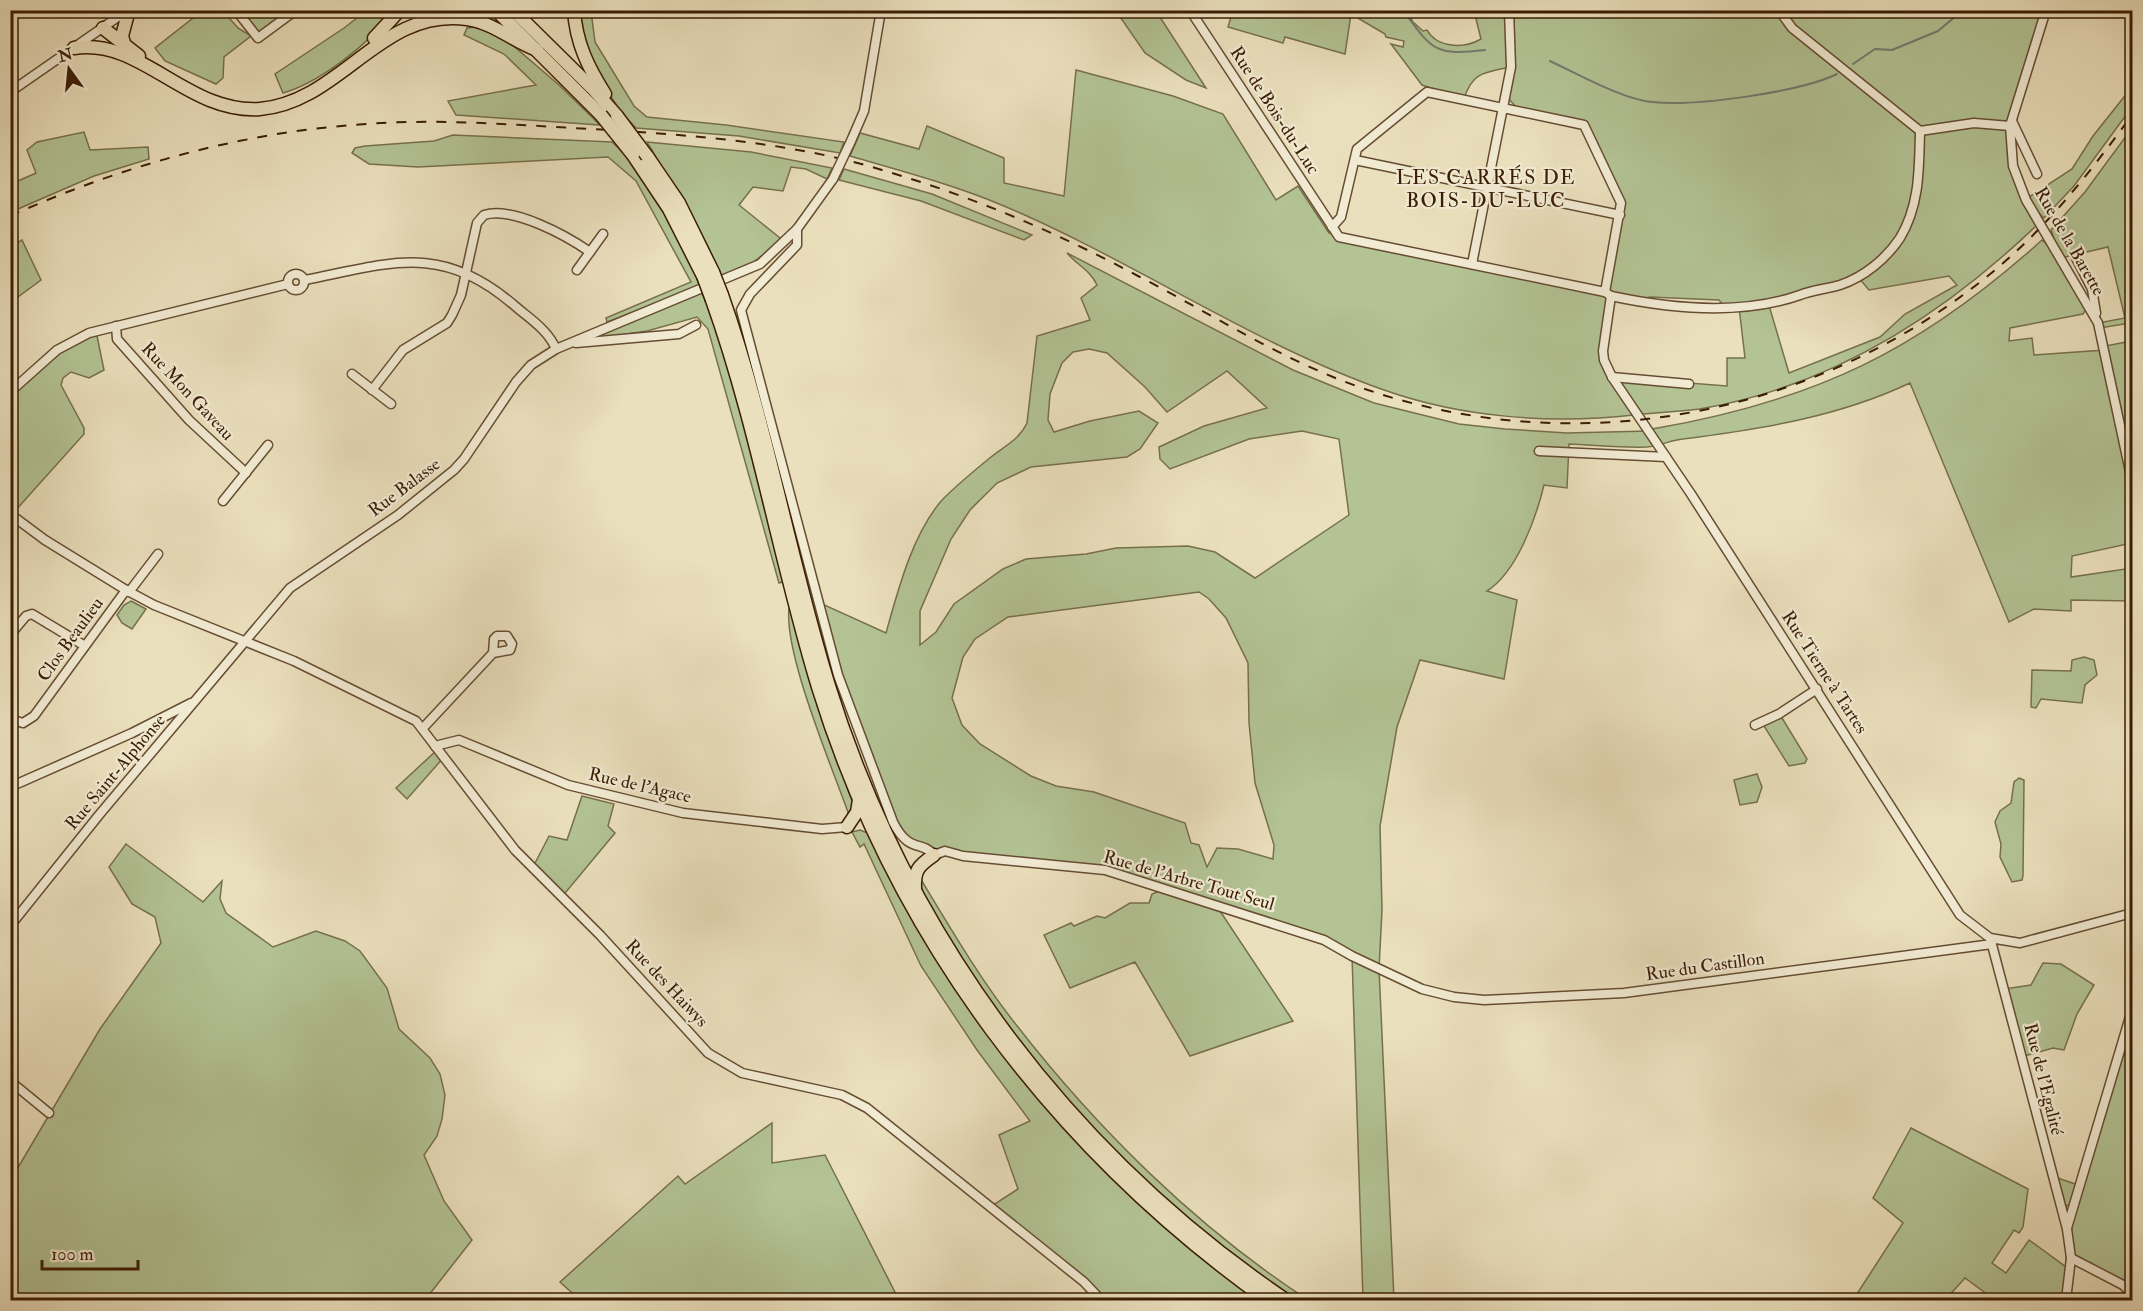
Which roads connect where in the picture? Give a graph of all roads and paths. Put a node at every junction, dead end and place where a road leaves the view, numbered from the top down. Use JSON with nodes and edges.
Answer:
{"nodes":[{"id":1,"x":128,"y":10,"type":"edge"},
{"id":2,"x":236,"y":10,"type":"edge"},
{"id":3,"x":296,"y":10,"type":"edge"},
{"id":4,"x":400,"y":10,"type":"edge"},
{"id":5,"x":496,"y":10,"type":"edge"},
{"id":6,"x":513,"y":10,"type":"edge"},
{"id":7,"x":574,"y":10,"type":"edge"},
{"id":8,"x":881,"y":10,"type":"edge"},
{"id":9,"x":1190,"y":10,"type":"edge"},
{"id":10,"x":1509,"y":10,"type":"edge"},
{"id":11,"x":1779,"y":10,"type":"edge"},
{"id":12,"x":2046,"y":10,"type":"edge"},
{"id":13,"x":103,"y":28,"type":"junction"},
{"id":14,"x":118,"y":46,"type":"junction"},
{"id":15,"x":74,"y":48,"type":"junction"},
{"id":16,"x":537,"y":50,"type":"junction"},
{"id":17,"x":10,"y":92,"type":"edge"},
{"id":18,"x":1504,"y":108,"type":"junction"},
{"id":19,"x":617,"y":116,"type":"junction"},
{"id":20,"x":2011,"y":123,"type":"junction"},
{"id":21,"x":1920,"y":131,"type":"junction"},
{"id":22,"x":1355,"y":160,"type":"junction"},
{"id":23,"x":2037,"y":174,"type":"dead end"},
{"id":24,"x":1489,"y":187,"type":"junction"},
{"id":25,"x":1620,"y":215,"type":"junction"},
{"id":26,"x":1332,"y":227,"type":"junction"},
{"id":27,"x":797,"y":229,"type":"junction"},
{"id":28,"x":603,"y":234,"type":"dead end"},
{"id":29,"x":590,"y":252,"type":"junction"},
{"id":30,"x":2076,"y":258,"type":"dead end"},
{"id":31,"x":1472,"y":264,"type":"junction"},
{"id":32,"x":577,"y":270,"type":"dead end"},
{"id":33,"x":465,"y":272,"type":"junction"},
{"id":34,"x":708,"y":274,"type":"junction"},
{"id":35,"x":1608,"y":294,"type":"junction"},
{"id":36,"x":717,"y":298,"type":"junction"},
{"id":37,"x":2098,"y":323,"type":"junction"},
{"id":38,"x":696,"y":325,"type":"dead end"},
{"id":39,"x":116,"y":326,"type":"junction"},
{"id":40,"x":567,"y":344,"type":"junction"},
{"id":41,"x":556,"y":349,"type":"junction"},
{"id":42,"x":352,"y":374,"type":"dead end"},
{"id":43,"x":1612,"y":377,"type":"junction"},
{"id":44,"x":1689,"y":384,"type":"dead end"},
{"id":45,"x":372,"y":390,"type":"junction"},
{"id":46,"x":10,"y":392,"type":"edge"},
{"id":47,"x":391,"y":404,"type":"dead end"},
{"id":48,"x":268,"y":445,"type":"dead end"},
{"id":49,"x":1539,"y":451,"type":"dead end"},
{"id":50,"x":1666,"y":457,"type":"junction"},
{"id":51,"x":246,"y":473,"type":"junction"},
{"id":52,"x":2133,"y":481,"type":"edge"},
{"id":53,"x":223,"y":501,"type":"dead end"},
{"id":54,"x":10,"y":514,"type":"edge"},
{"id":55,"x":158,"y":554,"type":"dead end"},
{"id":56,"x":128,"y":591,"type":"junction"},
{"id":57,"x":10,"y":635,"type":"edge"},
{"id":58,"x":245,"y":640,"type":"junction"},
{"id":59,"x":86,"y":646,"type":"junction"},
{"id":60,"x":493,"y":653,"type":"dead end"},
{"id":61,"x":1817,"y":689,"type":"junction"},
{"id":62,"x":197,"y":700,"type":"junction"},
{"id":63,"x":10,"y":719,"type":"edge"},
{"id":64,"x":1755,"y":725,"type":"dead end"},
{"id":65,"x":423,"y":728,"type":"junction"},
{"id":66,"x":435,"y":746,"type":"junction"},
{"id":67,"x":10,"y":787,"type":"edge"},
{"id":68,"x":859,"y":800,"type":"junction"},
{"id":69,"x":847,"y":827,"type":"junction"},
{"id":70,"x":873,"y":830,"type":"junction"},
{"id":71,"x":934,"y":855,"type":"junction"},
{"id":72,"x":897,"y":858,"type":"junction"},
{"id":73,"x":915,"y":891,"type":"junction"},
{"id":74,"x":2133,"y":913,"type":"edge"},
{"id":75,"x":10,"y":926,"type":"edge"},
{"id":76,"x":1991,"y":941,"type":"junction"},
{"id":77,"x":1422,"y":989,"type":"joint"},
{"id":78,"x":2133,"y":1010,"type":"edge"},
{"id":79,"x":10,"y":1081,"type":"edge"},
{"id":80,"x":49,"y":1113,"type":"dead end"},
{"id":81,"x":2067,"y":1229,"type":"junction"},
{"id":82,"x":2071,"y":1258,"type":"junction"},
{"id":83,"x":2133,"y":1294,"type":"edge"},
{"id":84,"x":1101,"y":1300,"type":"edge"},
{"id":85,"x":1267,"y":1300,"type":"edge"},
{"id":86,"x":1286,"y":1300,"type":"edge"},
{"id":87,"x":2066,"y":1300,"type":"edge"}],
"edges":[{"from":1,"to":13,"type":"street"},
{"from":1,"to":14,"type":"highway"},
{"from":2,"to":3,"type":"street"},
{"from":4,"to":14,"type":"highway"},
{"from":5,"to":16,"type":"highway"},
{"from":6,"to":19,"type":"highway"},
{"from":7,"to":19,"type":"highway"},
{"from":8,"to":27,"type":"street","name":"Rue Balasse","bridge":true},
{"from":9,"to":26,"type":"street","name":"Rue de Bois-du-Luc"},
{"from":10,"to":18,"type":"street"},
{"from":11,"to":21,"type":"street"},
{"from":12,"to":20,"type":"street","name":"Rue de la Barette"},
{"from":13,"to":14,"type":"highway"},
{"from":13,"to":15,"type":"street"},
{"from":14,"to":15,"type":"highway"},
{"from":14,"to":16,"type":"highway"},
{"from":15,"to":17,"type":"street"},
{"from":16,"to":34,"type":"highway","bridge":true},
{"from":18,"to":22,"type":"street"},
{"from":18,"to":24,"type":"street"},
{"from":18,"to":25,"type":"street"},
{"from":19,"to":34,"type":"highway","bridge":true},
{"from":20,"to":21,"type":"street"},
{"from":20,"to":23,"type":"street","name":"Rue de la Barette"},
{"from":20,"to":37,"type":"street","name":"Rue de la Barette"},
{"from":21,"to":35,"type":"street"},
{"from":22,"to":24,"type":"street"},
{"from":22,"to":26,"type":"street"},
{"from":24,"to":25,"type":"street"},
{"from":24,"to":31,"type":"street"},
{"from":25,"to":35,"type":"street","name":"Rue Tierne à Tartes"},
{"from":26,"to":31,"type":"street","name":"Rue de Bois-du-Luc"},
{"from":27,"to":40,"type":"street","name":"Rue Balasse"},
{"from":27,"to":71,"type":"street"},
{"from":28,"to":29,"type":"street"},
{"from":29,"to":32,"type":"street"},
{"from":29,"to":33,"type":"street"},
{"from":30,"to":37,"type":"street"},
{"from":31,"to":35,"type":"street"},
{"from":33,"to":39,"type":"street","name":"Rue Mon Gaveau"},
{"from":33,"to":41,"type":"street"},
{"from":33,"to":45,"type":"street"},
{"from":34,"to":36,"type":"highway","bridge":true},
{"from":35,"to":43,"type":"street","name":"Rue Tierne à Tartes"},
{"from":36,"to":68,"type":"highway"},
{"from":36,"to":72,"type":"highway"},
{"from":37,"to":52,"type":"street","name":"Rue de la Barette"},
{"from":38,"to":40,"type":"street","name":"Rue Balasse"},
{"from":39,"to":46,"type":"street","name":"Rue Mon Gaveau"},
{"from":39,"to":51,"type":"street","name":"Rue Mon Gaveau"},
{"from":40,"to":41,"type":"street","name":"Rue Balasse"},
{"from":41,"to":58,"type":"street","name":"Rue Balasse"},
{"from":42,"to":45,"type":"street"},
{"from":43,"to":44,"type":"street"},
{"from":43,"to":50,"type":"street","name":"Rue Tierne à Tartes"},
{"from":45,"to":47,"type":"street"},
{"from":48,"to":51,"type":"street"},
{"from":49,"to":50,"type":"street"},
{"from":50,"to":61,"type":"street","name":"Rue Tierne à Tartes"},
{"from":51,"to":53,"type":"street"},
{"from":54,"to":56,"type":"street","name":"Rue des Haiwys"},
{"from":55,"to":56,"type":"street","name":"Clos Beaulieu"},
{"from":56,"to":58,"type":"street","name":"Rue des Haiwys"},
{"from":56,"to":59,"type":"street","name":"Clos Beaulieu"},
{"from":57,"to":59,"type":"street"},
{"from":58,"to":62,"type":"street","name":"Rue Saint-Alphonse"},
{"from":58,"to":65,"type":"street","name":"Rue des Haiwys"},
{"from":59,"to":63,"type":"street","name":"Clos Beaulieu"},
{"from":60,"to":65,"type":"street"},
{"from":61,"to":64,"type":"street"},
{"from":61,"to":76,"type":"street","name":"Rue Tierne à Tartes"},
{"from":62,"to":67,"type":"street"},
{"from":62,"to":75,"type":"street","name":"Rue Saint-Alphonse"},
{"from":65,"to":66,"type":"street","name":"Rue des Haiwys"},
{"from":66,"to":69,"type":"street","name":"Rue de l'Agace"},
{"from":66,"to":84,"type":"street","name":"Rue des Haiwys"},
{"from":68,"to":69,"type":"highway"},
{"from":68,"to":70,"type":"highway"},
{"from":69,"to":70,"type":"highway"},
{"from":70,"to":85,"type":"highway"},
{"from":71,"to":72,"type":"highway"},
{"from":71,"to":73,"type":"highway"},
{"from":71,"to":77,"type":"street","name":"Rue de l'Arbre Tout Seul"},
{"from":72,"to":73,"type":"highway"},
{"from":73,"to":86,"type":"highway"},
{"from":74,"to":76,"type":"street","name":"Rue du Castillon"},
{"from":76,"to":77,"type":"street","name":"Rue du Castillon"},
{"from":76,"to":81,"type":"street","name":"Rue de l'Egalité"},
{"from":78,"to":81,"type":"street"},
{"from":79,"to":80,"type":"street"},
{"from":81,"to":82,"type":"street","name":"Rue de l'Egalité"},
{"from":82,"to":83,"type":"street"},
{"from":82,"to":87,"type":"street"}]}
